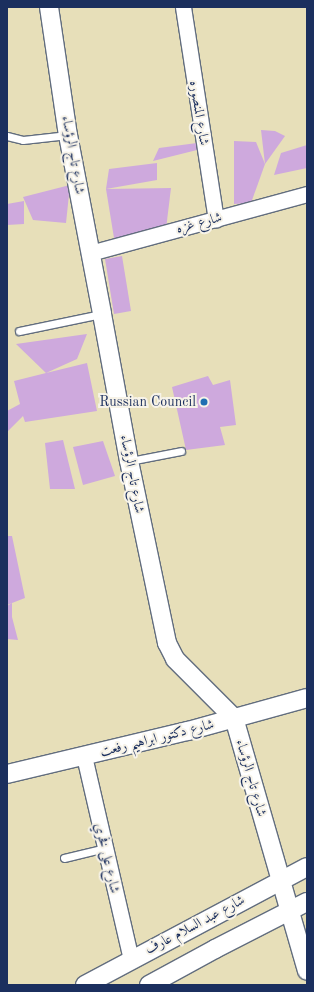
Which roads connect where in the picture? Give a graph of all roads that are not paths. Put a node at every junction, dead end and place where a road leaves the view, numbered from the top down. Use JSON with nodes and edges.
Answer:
{"nodes":[{"id":1,"x":49,"y":7,"type":"edge"},
{"id":2,"x":182,"y":7,"type":"edge"},
{"id":3,"x":68,"y":135,"type":"junction"},
{"id":4,"x":7,"y":136,"type":"edge"},
{"id":5,"x":307,"y":194,"type":"edge"},
{"id":6,"x":216,"y":219,"type":"junction"},
{"id":7,"x":90,"y":252,"type":"junction"},
{"id":8,"x":102,"y":314,"type":"junction"},
{"id":9,"x":19,"y":331,"type":"dead end"},
{"id":10,"x":181,"y":451,"type":"dead end"},
{"id":11,"x":129,"y":461,"type":"junction"},
{"id":12,"x":307,"y":698,"type":"edge"},
{"id":13,"x":234,"y":718,"type":"junction"},
{"id":14,"x":84,"y":756,"type":"junction"},
{"id":15,"x":7,"y":774,"type":"edge"},
{"id":16,"x":105,"y":848,"type":"junction"},
{"id":17,"x":64,"y":858,"type":"dead end"},
{"id":18,"x":307,"y":867,"type":"edge"},
{"id":19,"x":280,"y":880,"type":"junction"},
{"id":20,"x":307,"y":902,"type":"edge"},
{"id":21,"x":288,"y":911,"type":"junction"},
{"id":22,"x":130,"y":960,"type":"junction"},
{"id":23,"x":307,"y":971,"type":"edge"},
{"id":24,"x":85,"y":985,"type":"edge"},
{"id":25,"x":149,"y":985,"type":"edge"}],
"edges":[{"from":1,"to":3,"type":"street","name":"شارع تاج الرؤساء"},
{"from":2,"to":6,"type":"street","name":"شارع المنصوره"},
{"from":3,"to":4,"type":"lane"},
{"from":3,"to":7,"type":"street","name":"شارع تاج الرؤساء"},
{"from":5,"to":6,"type":"street","name":"شارع غزه"},
{"from":6,"to":7,"type":"street","name":"شارع غزه"},
{"from":7,"to":8,"type":"street","name":"شارع تاج الرؤساء"},
{"from":8,"to":9,"type":"lane"},
{"from":8,"to":11,"type":"street","name":"شارع تاج الرؤساء"},
{"from":10,"to":11,"type":"lane"},
{"from":11,"to":13,"type":"street","name":"شارع تاج الرؤساء"},
{"from":12,"to":13,"type":"street","name":"شارع دكتور ابراهيم رفعت"},
{"from":13,"to":14,"type":"street","name":"شارع دكتور ابراهيم رفعت"},
{"from":13,"to":19,"type":"street","name":"شارع تاج الرؤساء"},
{"from":14,"to":15,"type":"street","name":"شارع دكتور ابراهيم رفعت"},
{"from":14,"to":16,"type":"street","name":"شارع على فخري"},
{"from":16,"to":17,"type":"lane"},
{"from":16,"to":22,"type":"street","name":"شارع على فخري"},
{"from":18,"to":19,"type":"street","name":"شارع عبد السلام عارف"},
{"from":19,"to":21,"type":"street","name":"شارع تاج الرؤساء"},
{"from":19,"to":22,"type":"street","name":"شارع عبد السلام عارف"},
{"from":20,"to":21,"type":"street"},
{"from":21,"to":23,"type":"street","name":"شارع تاج الرؤساء"},
{"from":21,"to":25,"type":"street"},
{"from":22,"to":24,"type":"street","name":"شارع عبد السلام عارف"}]}
